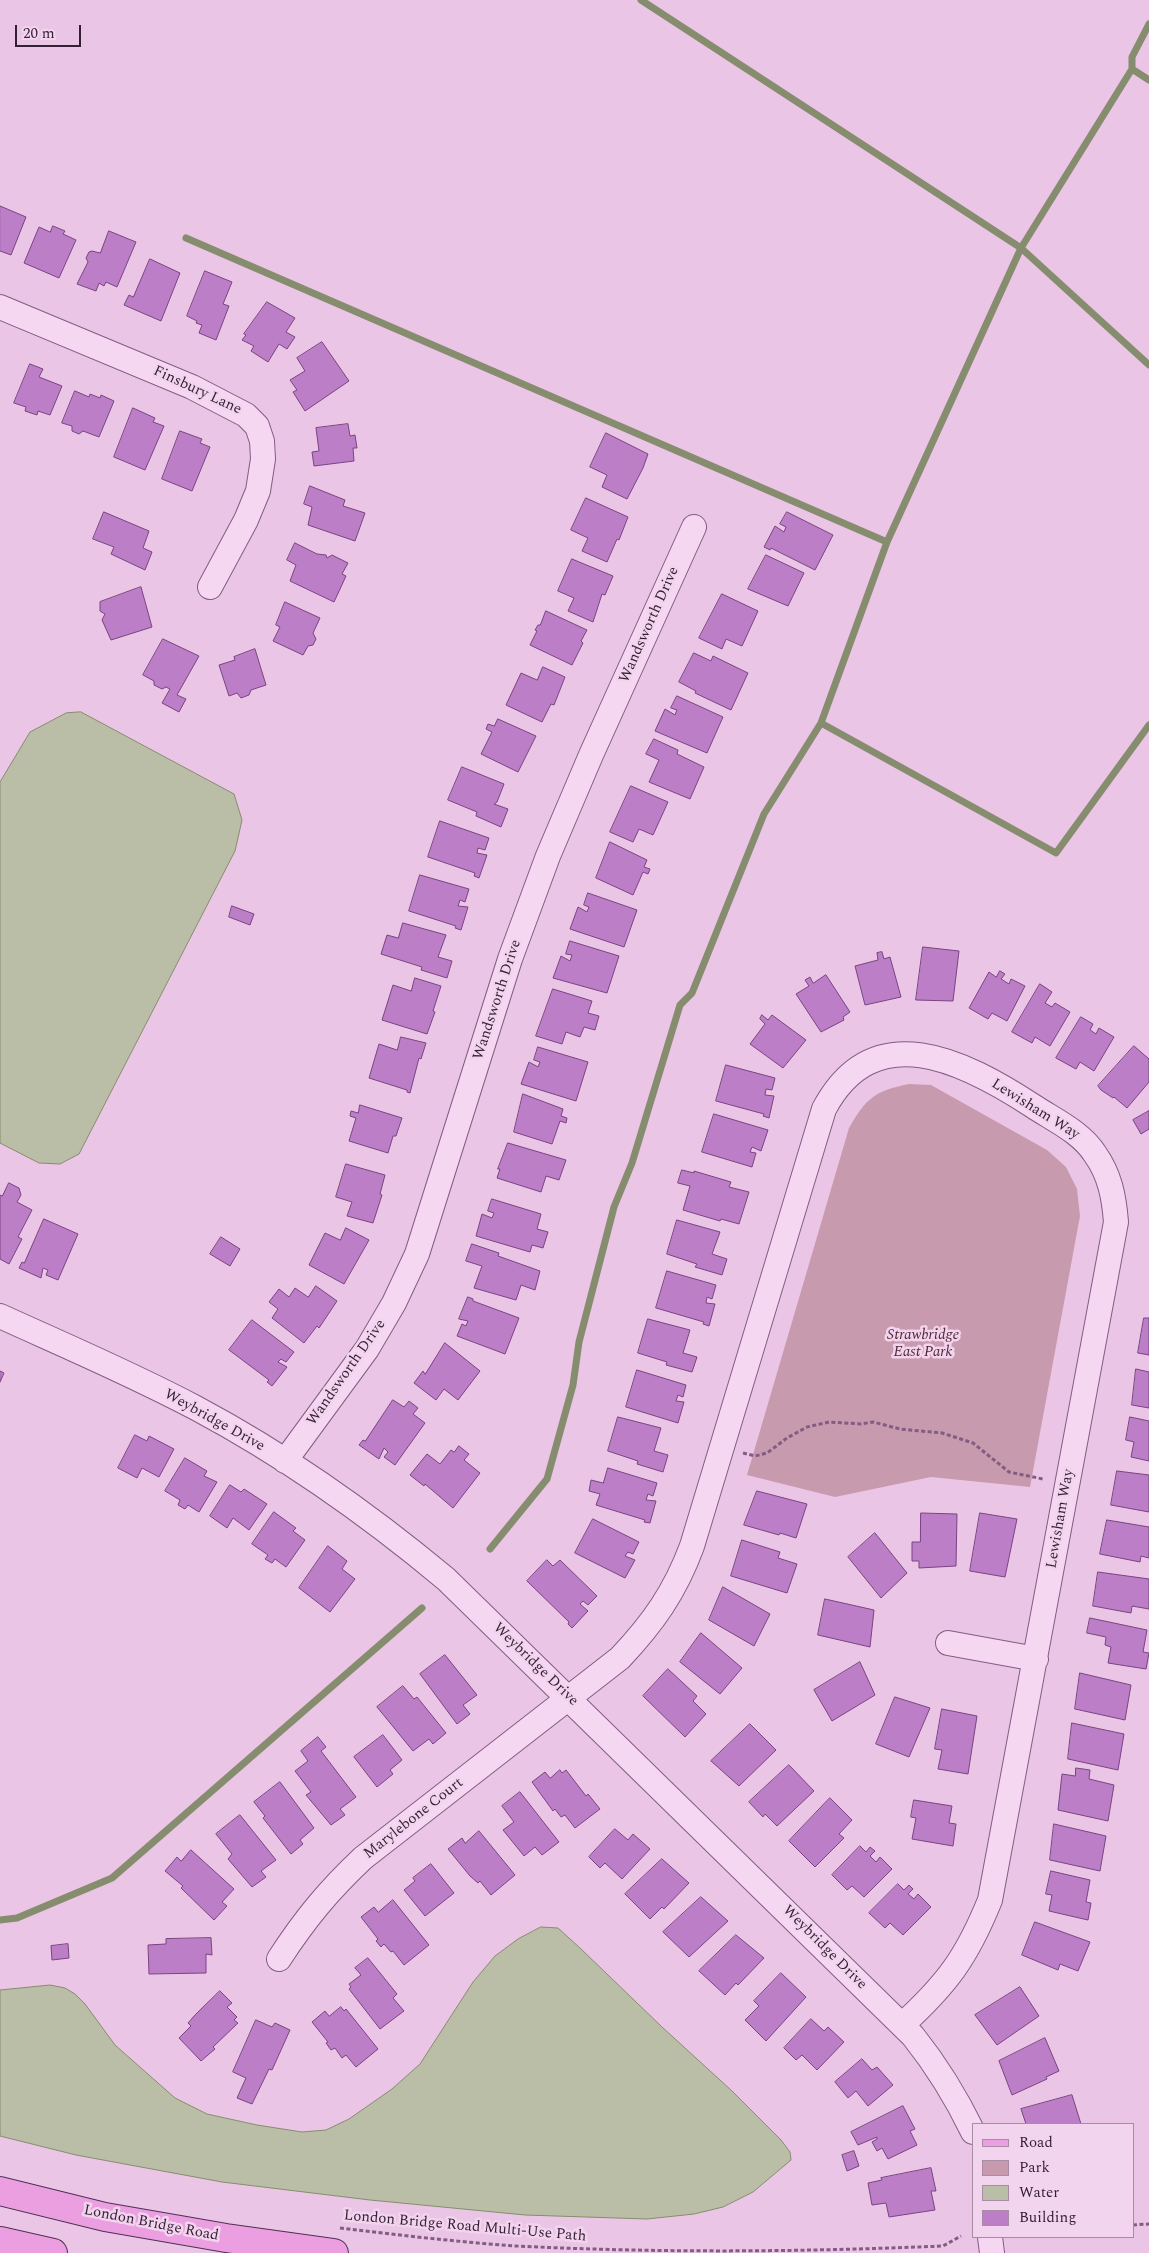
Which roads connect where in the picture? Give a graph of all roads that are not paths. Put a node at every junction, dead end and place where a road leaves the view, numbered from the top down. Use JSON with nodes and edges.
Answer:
{"nodes":[{"id":1,"x":0,"y":307,"type":"edge"},
{"id":2,"x":694,"y":527,"type":"dead end"},
{"id":3,"x":210,"y":588,"type":"dead end"},
{"id":4,"x":0,"y":1316,"type":"edge"},
{"id":5,"x":285,"y":1460,"type":"junction"},
{"id":6,"x":948,"y":1643,"type":"dead end"},
{"id":7,"x":1036,"y":1659,"type":"junction"},
{"id":8,"x":570,"y":1698,"type":"junction"},
{"id":9,"x":279,"y":1959,"type":"dead end"},
{"id":10,"x":902,"y":2025,"type":"junction"},
{"id":11,"x":972,"y":2130,"type":"edge"},
{"id":12,"x":0,"y":2191,"type":"edge"},
{"id":13,"x":990,"y":2238,"type":"edge"},
{"id":14,"x":0,"y":2240,"type":"edge"},
{"id":15,"x":336,"y":2240,"type":"edge"},
{"id":16,"x":53,"y":2253,"type":"edge"},
{"id":17,"x":992,"y":2253,"type":"edge"}],
"edges":[{"from":1,"to":3,"type":"street","name":"Finsbury Lane"},
{"from":2,"to":5,"type":"street","name":"Wandsworth Drive"},
{"from":4,"to":5,"type":"street","name":"Weybridge Drive"},
{"from":5,"to":8,"type":"street","name":"Weybridge Drive"},
{"from":6,"to":7,"type":"street"},
{"from":7,"to":8,"type":"street","name":"Lewisham Way"},
{"from":7,"to":10,"type":"street","name":"Lewisham Way"},
{"from":8,"to":9,"type":"street","name":"Marylebone Court"},
{"from":8,"to":10,"type":"street","name":"Weybridge Drive"},
{"from":10,"to":11,"type":"street","name":"Weybridge Drive"},
{"from":12,"to":15,"type":"main road","name":"London Bridge Road"},
{"from":13,"to":17,"type":"street"},
{"from":14,"to":16,"type":"main road"}]}
